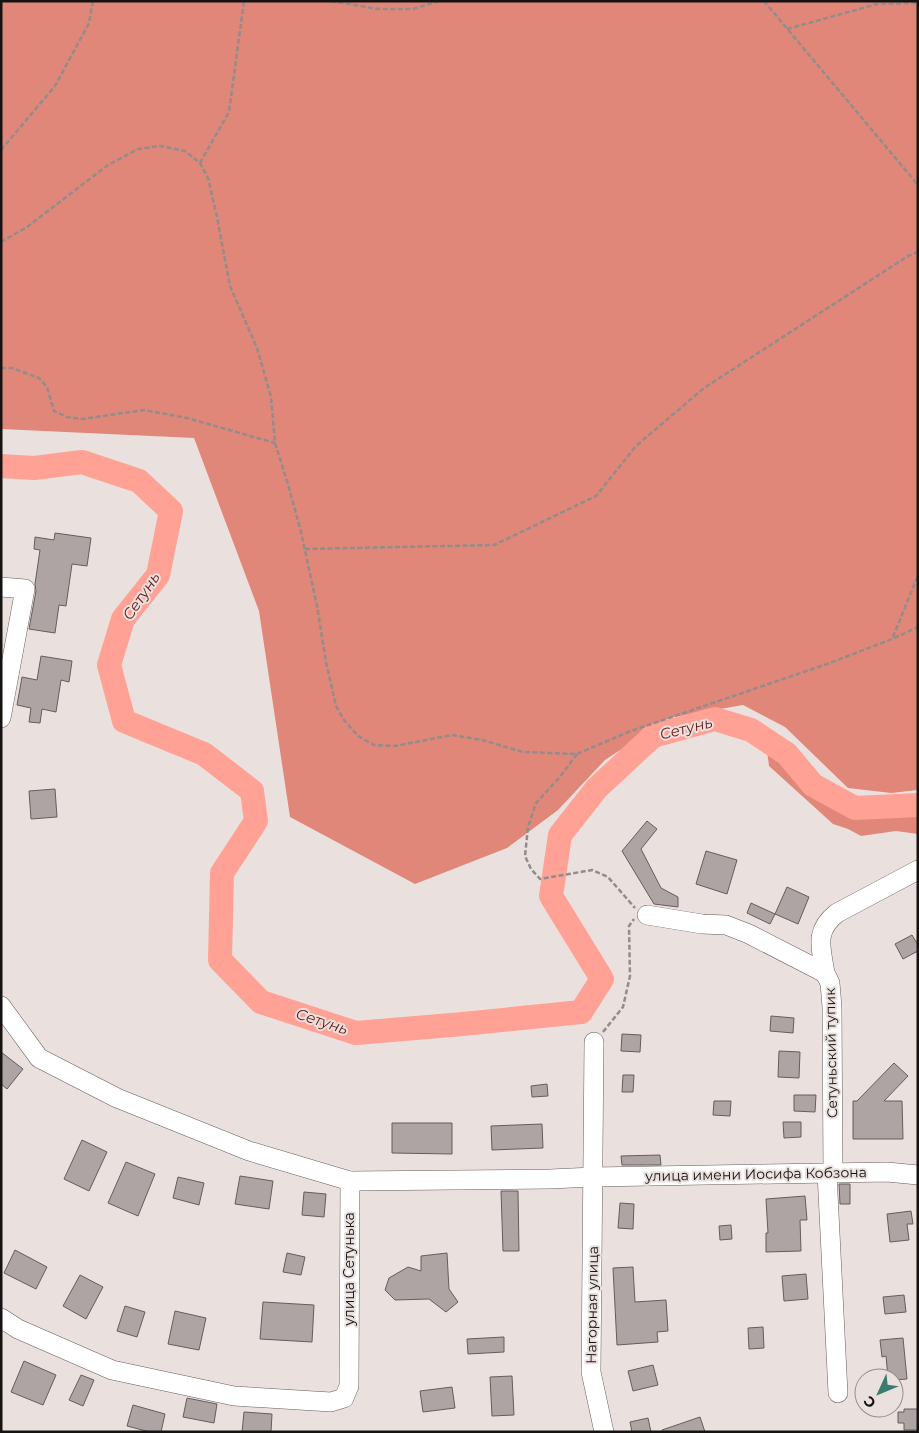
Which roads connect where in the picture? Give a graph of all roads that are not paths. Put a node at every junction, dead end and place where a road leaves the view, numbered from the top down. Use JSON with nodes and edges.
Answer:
{"nodes":[{"id":1,"x":1,"y":587,"type":"edge"},
{"id":2,"x":1,"y":718,"type":"edge"},
{"id":3,"x":918,"y":870,"type":"edge"},
{"id":4,"x":647,"y":915,"type":"dead end"},
{"id":5,"x":825,"y":973,"type":"junction"},
{"id":6,"x":1,"y":1006,"type":"edge"},
{"id":7,"x":594,"y":1042,"type":"road end"},
{"id":8,"x":830,"y":1173,"type":"junction"},
{"id":9,"x":918,"y":1175,"type":"edge"},
{"id":10,"x":593,"y":1177,"type":"junction"},
{"id":11,"x":350,"y":1181,"type":"junction"},
{"id":12,"x":1,"y":1318,"type":"edge"},
{"id":13,"x":838,"y":1393,"type":"dead end"},
{"id":14,"x":604,"y":1432,"type":"edge"}],
"edges":[{"from":1,"to":2,"type":"street"},
{"from":3,"to":5,"type":"street"},
{"from":4,"to":5,"type":"street","name":"Сетуньский тупик"},
{"from":5,"to":8,"type":"street","name":"Сетуньский тупик"},
{"from":6,"to":11,"type":"street"},
{"from":7,"to":10,"type":"street","name":"Нагорная улица"},
{"from":8,"to":9,"type":"street","name":"улица имени Иосифа Кобзона"},
{"from":8,"to":10,"type":"street","name":"улица имени Иосифа Кобзона"},
{"from":8,"to":13,"type":"street","name":"Сетуньский тупик"},
{"from":10,"to":11,"type":"street","name":"улица имени Иосифа Кобзона"},
{"from":10,"to":14,"type":"street","name":"Нагорная улица"},
{"from":11,"to":12,"type":"street","name":"улица Сетунька"}]}
